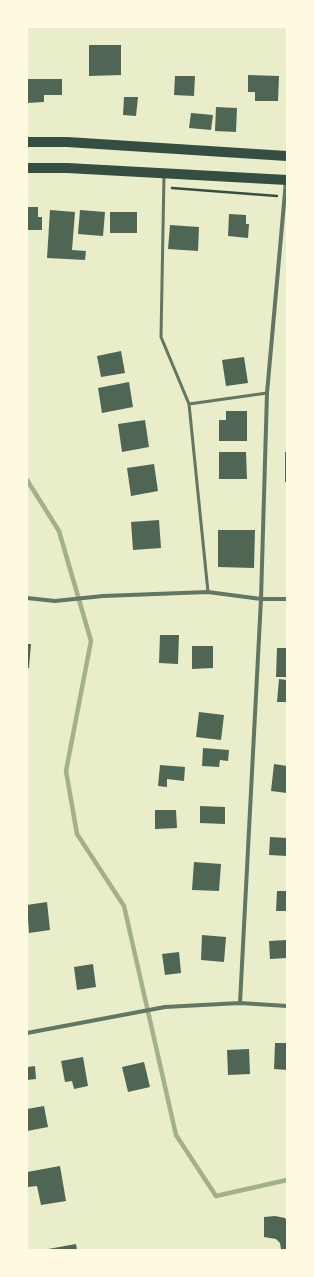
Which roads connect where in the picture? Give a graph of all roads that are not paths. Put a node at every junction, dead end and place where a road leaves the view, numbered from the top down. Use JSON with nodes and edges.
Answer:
{"nodes":[{"id":1,"x":27,"y":142,"type":"edge"},
{"id":2,"x":287,"y":156,"type":"edge"},
{"id":3,"x":27,"y":168,"type":"edge"},
{"id":4,"x":164,"y":172,"type":"junction"},
{"id":5,"x":287,"y":180,"type":"edge"},
{"id":6,"x":267,"y":393,"type":"junction"},
{"id":7,"x":189,"y":404,"type":"junction"},
{"id":8,"x":208,"y":592,"type":"junction"},
{"id":9,"x":27,"y":598,"type":"edge"},
{"id":10,"x":262,"y":599,"type":"junction"},
{"id":11,"x":287,"y":599,"type":"edge"},
{"id":12,"x":240,"y":1003,"type":"junction"},
{"id":13,"x":287,"y":1006,"type":"edge"},
{"id":14,"x":27,"y":1033,"type":"edge"}],
"edges":[{"from":1,"to":2,"type":"main road"},
{"from":3,"to":4,"type":"main road"},
{"from":4,"to":5,"type":"main road"},
{"from":4,"to":7,"type":"lane"},
{"from":5,"to":6,"type":"street"},
{"from":6,"to":7,"type":"lane"},
{"from":6,"to":10,"type":"street"},
{"from":7,"to":8,"type":"lane"},
{"from":8,"to":9,"type":"street"},
{"from":8,"to":10,"type":"street"},
{"from":10,"to":11,"type":"street"},
{"from":10,"to":12,"type":"street"},
{"from":12,"to":13,"type":"street"},
{"from":12,"to":14,"type":"street"}]}
